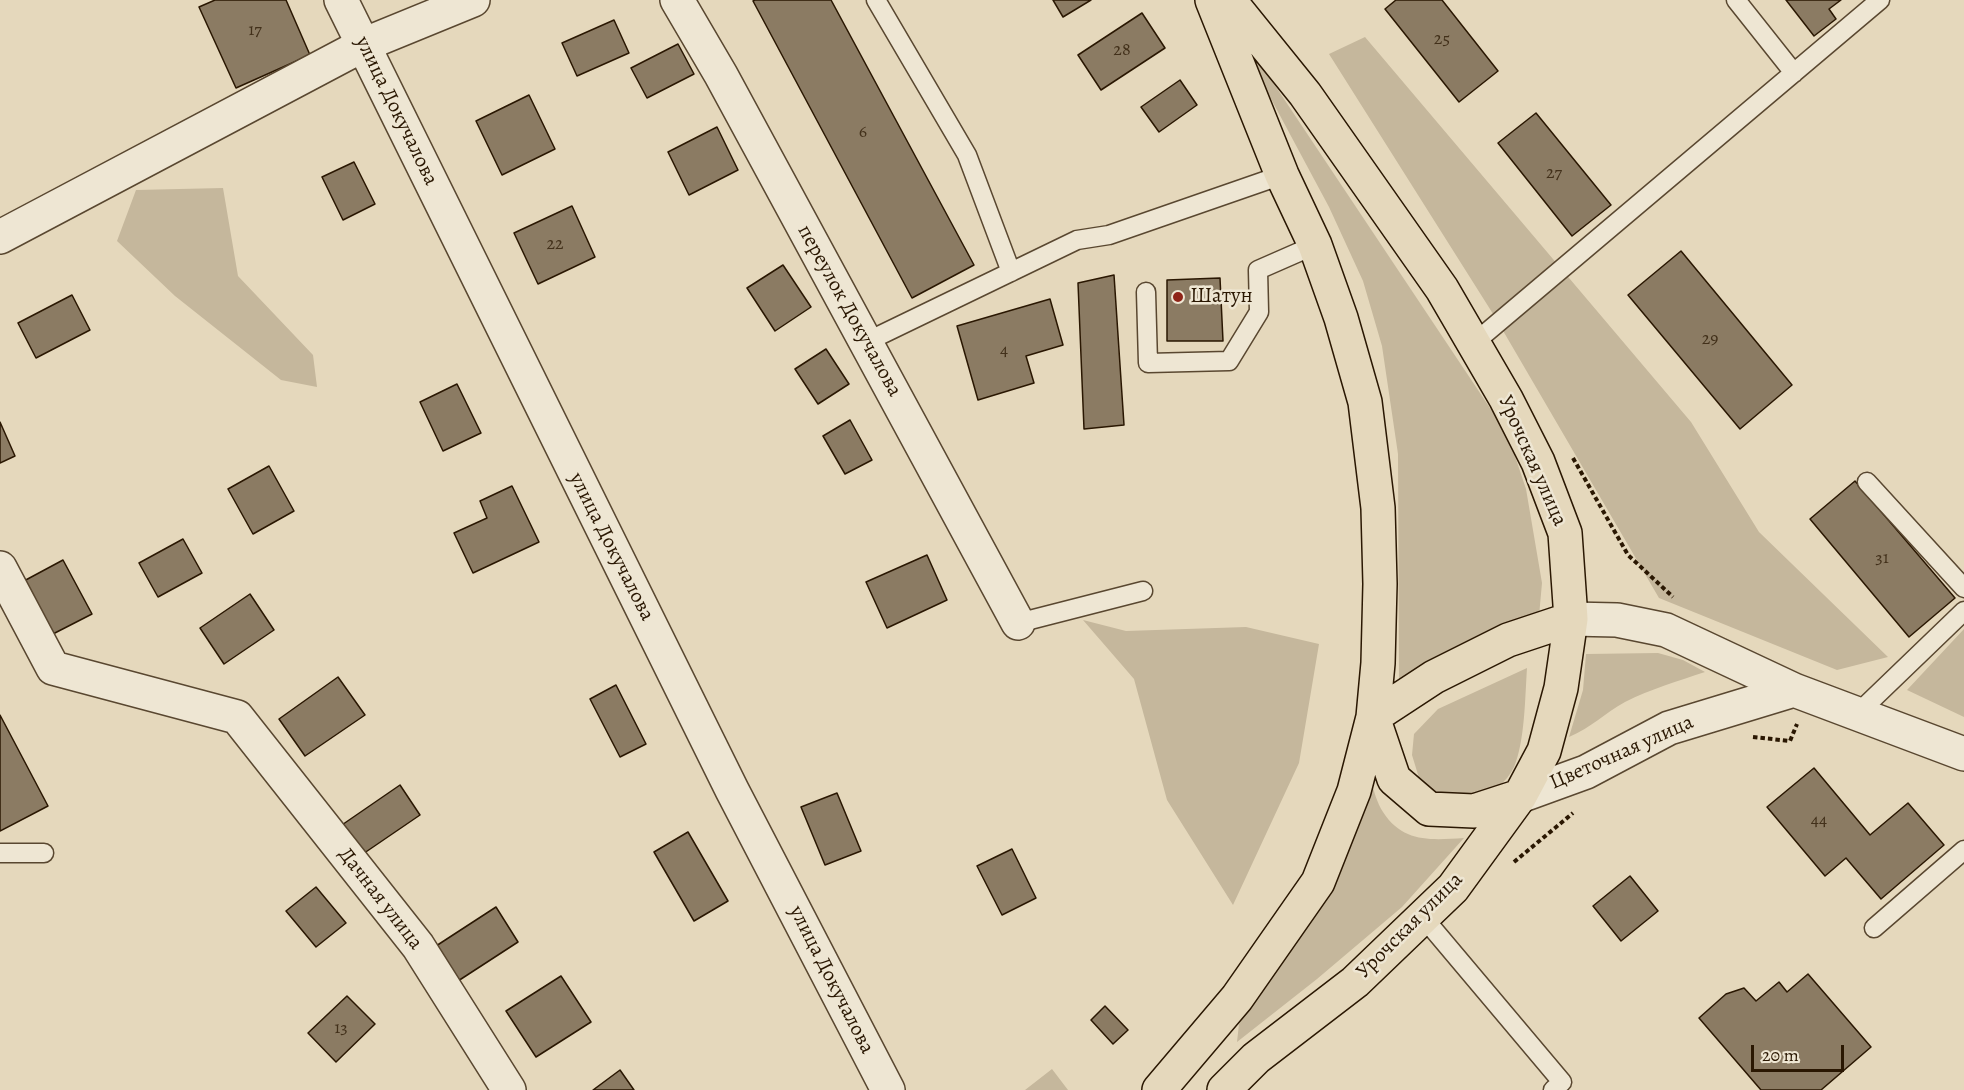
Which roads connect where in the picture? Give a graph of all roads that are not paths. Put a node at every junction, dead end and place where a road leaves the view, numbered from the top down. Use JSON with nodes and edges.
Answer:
{"nodes":[{"id":1,"x":341,"y":0,"type":"edge"},
{"id":2,"x":473,"y":0,"type":"edge"},
{"id":3,"x":677,"y":0,"type":"edge"},
{"id":4,"x":876,"y":0,"type":"edge"},
{"id":5,"x":1212,"y":0,"type":"edge"},
{"id":6,"x":1229,"y":0,"type":"edge"},
{"id":7,"x":1736,"y":0,"type":"edge"},
{"id":8,"x":1880,"y":0,"type":"edge"},
{"id":9,"x":363,"y":45,"type":"junction"},
{"id":10,"x":1794,"y":73,"type":"junction"},
{"id":11,"x":1282,"y":175,"type":"junction"},
{"id":12,"x":0,"y":237,"type":"edge"},
{"id":13,"x":1315,"y":244,"type":"junction"},
{"id":14,"x":1011,"y":272,"type":"junction"},
{"id":15,"x":1146,"y":292,"type":"dead end"},
{"id":16,"x":866,"y":342,"type":"junction"},
{"id":17,"x":1474,"y":343,"type":"junction"},
{"id":18,"x":1868,"y":482,"type":"dead end"},
{"id":19,"x":4,"y":584,"type":"edge"},
{"id":20,"x":1964,"y":588,"type":"edge"},
{"id":21,"x":1143,"y":591,"type":"dead end"},
{"id":22,"x":1964,"y":611,"type":"edge"},
{"id":23,"x":1571,"y":619,"type":"junction"},
{"id":24,"x":1018,"y":623,"type":"joint"},
{"id":25,"x":1794,"y":690,"type":"junction"},
{"id":26,"x":1857,"y":714,"type":"junction"},
{"id":27,"x":1373,"y":717,"type":"junction"},
{"id":28,"x":1964,"y":754,"type":"edge"},
{"id":29,"x":1520,"y":796,"type":"junction"},
{"id":30,"x":1964,"y":850,"type":"edge"},
{"id":31,"x":44,"y":853,"type":"dead end"},
{"id":32,"x":0,"y":854,"type":"edge"},
{"id":33,"x":1423,"y":917,"type":"junction"},
{"id":34,"x":1874,"y":928,"type":"dead end"},
{"id":35,"x":509,"y":1090,"type":"edge"},
{"id":36,"x":888,"y":1090,"type":"edge"},
{"id":37,"x":1159,"y":1090,"type":"edge"},
{"id":38,"x":1224,"y":1090,"type":"edge"},
{"id":39,"x":1553,"y":1090,"type":"edge"}],
"edges":[{"from":1,"to":9,"type":"street","name":"улица Докучалова"},
{"from":2,"to":9,"type":"street"},
{"from":3,"to":16,"type":"street","name":"переулок Докучалова"},
{"from":4,"to":14,"type":"lane"},
{"from":5,"to":11,"type":"main road"},
{"from":6,"to":17,"type":"main road","name":"Урочская улица"},
{"from":7,"to":10,"type":"lane"},
{"from":8,"to":10,"type":"lane"},
{"from":9,"to":12,"type":"street"},
{"from":9,"to":36,"type":"street","name":"улица Докучалова"},
{"from":10,"to":17,"type":"lane"},
{"from":11,"to":13,"type":"main road"},
{"from":11,"to":14,"type":"lane"},
{"from":13,"to":15,"type":"lane"},
{"from":13,"to":27,"type":"main road"},
{"from":14,"to":16,"type":"lane"},
{"from":16,"to":24,"type":"street","name":"переулок Докучалова"},
{"from":17,"to":23,"type":"main road","name":"Урочская улица"},
{"from":18,"to":20,"type":"lane"},
{"from":19,"to":35,"type":"street","name":"Дачная улица"},
{"from":21,"to":24,"type":"lane"},
{"from":22,"to":26,"type":"lane"},
{"from":23,"to":25,"type":"street"},
{"from":23,"to":27,"type":"main road"},
{"from":23,"to":29,"type":"main road","name":"Урочская улица"},
{"from":25,"to":26,"type":"street"},
{"from":25,"to":29,"type":"street","name":"Цветочная улица"},
{"from":26,"to":28,"type":"street"},
{"from":27,"to":29,"type":"main road"},
{"from":27,"to":37,"type":"main road"},
{"from":29,"to":33,"type":"main road","name":"Урочская улица"},
{"from":30,"to":34,"type":"lane"},
{"from":31,"to":32,"type":"lane"},
{"from":33,"to":38,"type":"main road","name":"Урочская улица"},
{"from":33,"to":39,"type":"lane"}]}
